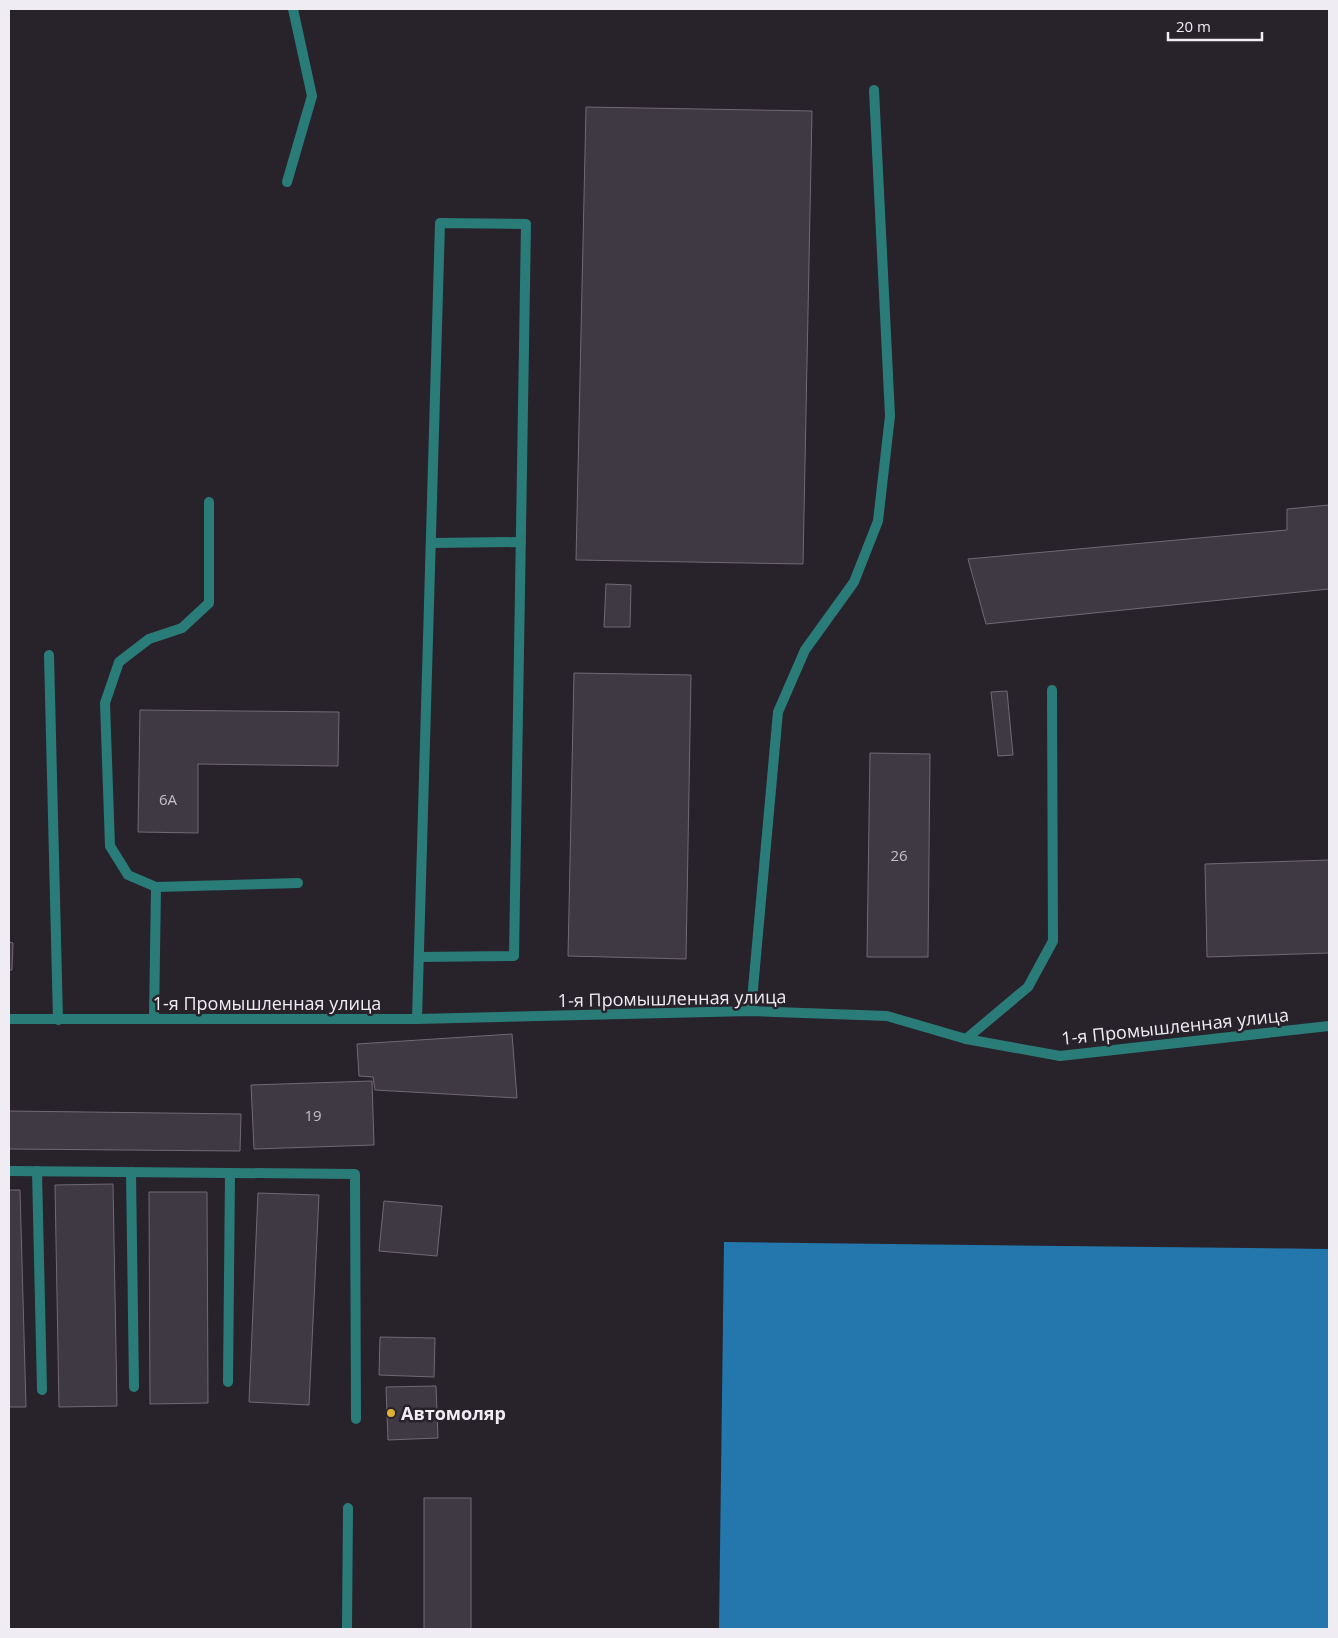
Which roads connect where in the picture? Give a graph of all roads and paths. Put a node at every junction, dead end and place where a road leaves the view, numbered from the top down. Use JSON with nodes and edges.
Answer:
{"nodes":[{"id":1,"x":294,"y":9,"type":"edge"},
{"id":2,"x":874,"y":90,"type":"dead end"},
{"id":3,"x":287,"y":182,"type":"dead end"},
{"id":4,"x":208,"y":502,"type":"dead end"},
{"id":5,"x":521,"y":542,"type":"junction"},
{"id":6,"x":431,"y":543,"type":"junction"},
{"id":7,"x":49,"y":655,"type":"dead end"},
{"id":8,"x":1052,"y":690,"type":"dead end"},
{"id":9,"x":298,"y":883,"type":"dead end"},
{"id":10,"x":156,"y":887,"type":"junction"},
{"id":11,"x":419,"y":957,"type":"junction"},
{"id":12,"x":750,"y":1011,"type":"junction"},
{"id":13,"x":417,"y":1018,"type":"junction"},
{"id":14,"x":9,"y":1019,"type":"edge"},
{"id":15,"x":154,"y":1019,"type":"junction"},
{"id":16,"x":58,"y":1020,"type":"junction"},
{"id":17,"x":1329,"y":1026,"type":"edge"},
{"id":18,"x":966,"y":1039,"type":"junction"},
{"id":19,"x":9,"y":1171,"type":"edge"},
{"id":20,"x":37,"y":1171,"type":"junction"},
{"id":21,"x":131,"y":1172,"type":"junction"},
{"id":22,"x":230,"y":1173,"type":"junction"},
{"id":23,"x":228,"y":1382,"type":"dead end"},
{"id":24,"x":134,"y":1387,"type":"dead end"},
{"id":25,"x":42,"y":1390,"type":"dead end"},
{"id":26,"x":356,"y":1419,"type":"dead end"},
{"id":27,"x":348,"y":1508,"type":"dead end"},
{"id":28,"x":347,"y":1629,"type":"edge"}],
"edges":[{"from":1,"to":3,"type":"street"},
{"from":2,"to":12,"type":"street"},
{"from":4,"to":10,"type":"street"},
{"from":5,"to":6,"type":"street"},
{"from":5,"to":6,"type":"street"},
{"from":5,"to":11,"type":"street"},
{"from":6,"to":11,"type":"street"},
{"from":7,"to":16,"type":"street"},
{"from":8,"to":18,"type":"street"},
{"from":9,"to":10,"type":"street"},
{"from":10,"to":15,"type":"street"},
{"from":11,"to":13,"type":"street"},
{"from":12,"to":13,"type":"street","name":"1-я Промышленная улица"},
{"from":12,"to":18,"type":"street","name":"1-я Промышленная улица"},
{"from":13,"to":15,"type":"street","name":"1-я Промышленная улица"},
{"from":14,"to":16,"type":"street","name":"1-я Промышленная улица"},
{"from":15,"to":16,"type":"street","name":"1-я Промышленная улица"},
{"from":17,"to":18,"type":"street","name":"1-я Промышленная улица"},
{"from":19,"to":20,"type":"street"},
{"from":20,"to":21,"type":"street"},
{"from":20,"to":25,"type":"street"},
{"from":21,"to":22,"type":"street"},
{"from":21,"to":24,"type":"street"},
{"from":22,"to":23,"type":"street"},
{"from":22,"to":26,"type":"street"},
{"from":27,"to":28,"type":"street"}]}
